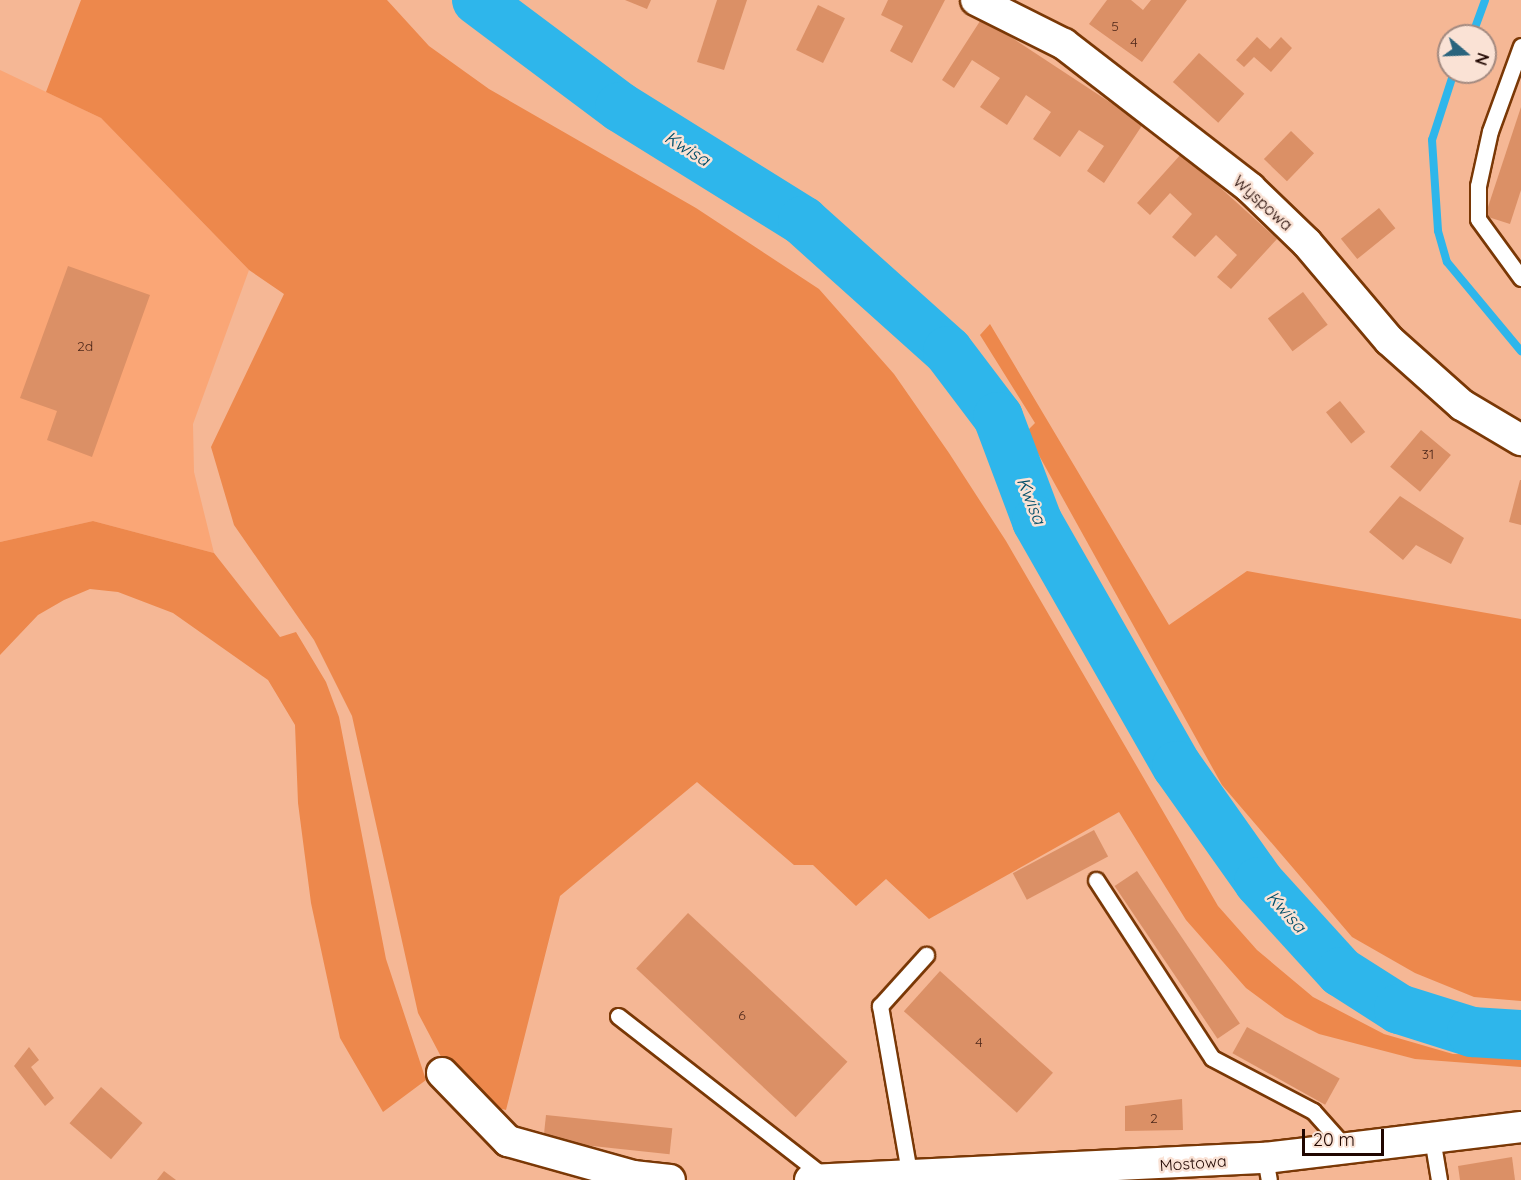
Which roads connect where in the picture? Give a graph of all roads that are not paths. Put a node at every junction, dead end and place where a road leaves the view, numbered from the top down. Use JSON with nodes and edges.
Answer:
{"nodes":[{"id":1,"x":976,"y":0,"type":"edge"},
{"id":2,"x":1521,"y":46,"type":"edge"},
{"id":3,"x":1521,"y":278,"type":"edge"},
{"id":4,"x":1521,"y":440,"type":"edge"},
{"id":5,"x":1096,"y":880,"type":"dead end"},
{"id":6,"x":926,"y":955,"type":"dead end"},
{"id":7,"x":618,"y":1016,"type":"dead end"},
{"id":8,"x":442,"y":1073,"type":"dead end"},
{"id":9,"x":1521,"y":1127,"type":"edge"},
{"id":10,"x":1432,"y":1138,"type":"junction"},
{"id":11,"x":1346,"y":1148,"type":"junction"},
{"id":12,"x":1267,"y":1169,"type":"edge"},
{"id":13,"x":909,"y":1172,"type":"junction"},
{"id":14,"x":670,"y":1180,"type":"edge"},
{"id":15,"x":821,"y":1180,"type":"edge"},
{"id":16,"x":1439,"y":1180,"type":"edge"}],
"edges":[{"from":1,"to":4,"type":"street","name":"Wyspowa"},
{"from":2,"to":3,"type":"lane"},
{"from":5,"to":11,"type":"lane"},
{"from":6,"to":13,"type":"lane"},
{"from":7,"to":15,"type":"lane"},
{"from":8,"to":14,"type":"street"},
{"from":9,"to":10,"type":"street","name":"Mostowa"},
{"from":10,"to":11,"type":"street","name":"Mostowa"},
{"from":10,"to":16,"type":"lane"},
{"from":11,"to":12,"type":"street","name":"Mostowa"},
{"from":12,"to":13,"type":"street","name":"Mostowa"},
{"from":13,"to":15,"type":"street","name":"Mostowa"}]}
